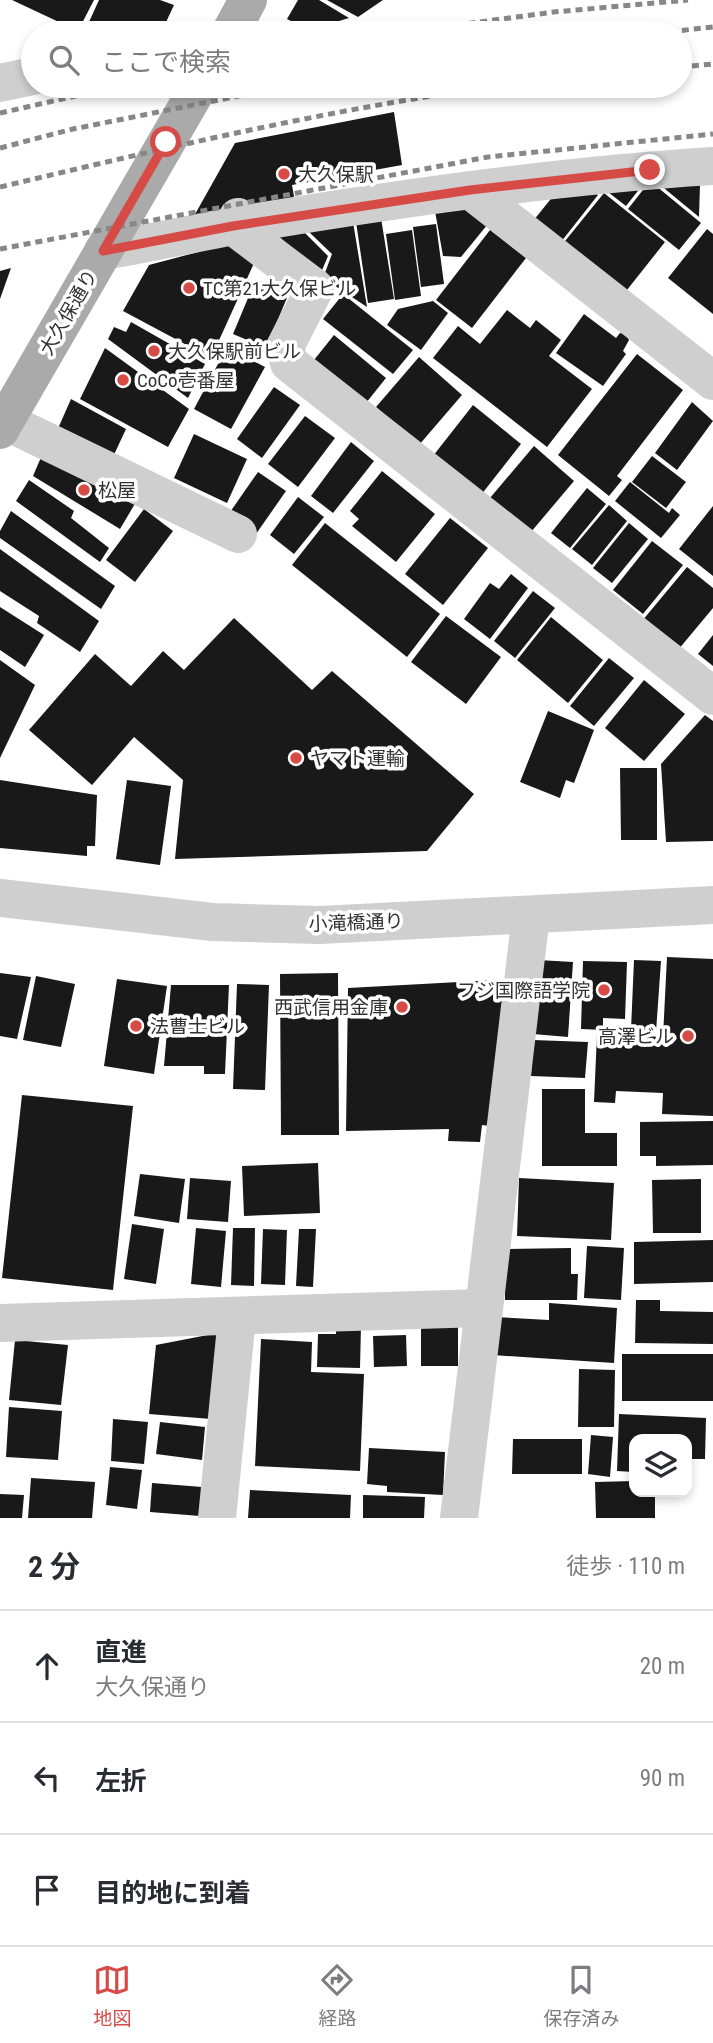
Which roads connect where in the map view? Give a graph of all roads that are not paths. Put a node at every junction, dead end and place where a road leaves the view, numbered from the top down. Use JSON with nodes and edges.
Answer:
{"nodes":[{"id":1,"x":248,"y":0,"type":"edge"},
{"id":2,"x":237,"y":21,"type":"edge"},
{"id":3,"x":21,"y":79,"type":"edge"},
{"id":4,"x":0,"y":83,"type":"edge"},
{"id":5,"x":192,"y":98,"type":"edge"},
{"id":6,"x":713,"y":166,"type":"edge"},
{"id":7,"x":470,"y":190,"type":"junction"},
{"id":8,"x":235,"y":222,"type":"junction"},
{"id":9,"x":103,"y":251,"type":"junction"},
{"id":10,"x":713,"y":381,"type":"edge"},
{"id":11,"x":2,"y":426,"type":"edge"},
{"id":12,"x":238,"y":534,"type":"dead end"},
{"id":13,"x":713,"y":696,"type":"edge"},
{"id":14,"x":0,"y":898,"type":"edge"},
{"id":15,"x":713,"y":905,"type":"edge"},
{"id":16,"x":531,"y":915,"type":"junction"},
{"id":17,"x":483,"y":1308,"type":"junction"},
{"id":18,"x":237,"y":1317,"type":"junction"},
{"id":19,"x":0,"y":1323,"type":"edge"},
{"id":20,"x":216,"y":1518,"type":"edge"},
{"id":21,"x":459,"y":1518,"type":"edge"}],
"edges":[{"from":1,"to":2,"type":"main road"},
{"from":3,"to":4,"type":"street"},
{"from":5,"to":9,"type":"main road","name":"大久保通り"},
{"from":6,"to":7,"type":"street"},
{"from":7,"to":8,"type":"street"},
{"from":7,"to":10,"type":"street"},
{"from":8,"to":9,"type":"street"},
{"from":8,"to":13,"type":"street"},
{"from":9,"to":11,"type":"main road","name":"大久保通り"},
{"from":11,"to":12,"type":"street"},
{"from":14,"to":16,"type":"street","name":"小滝橋通り"},
{"from":15,"to":16,"type":"street","name":"小滝橋通り"},
{"from":16,"to":17,"type":"street"},
{"from":17,"to":18,"type":"street"},
{"from":17,"to":21,"type":"street"},
{"from":18,"to":19,"type":"street"},
{"from":18,"to":20,"type":"street"}]}
